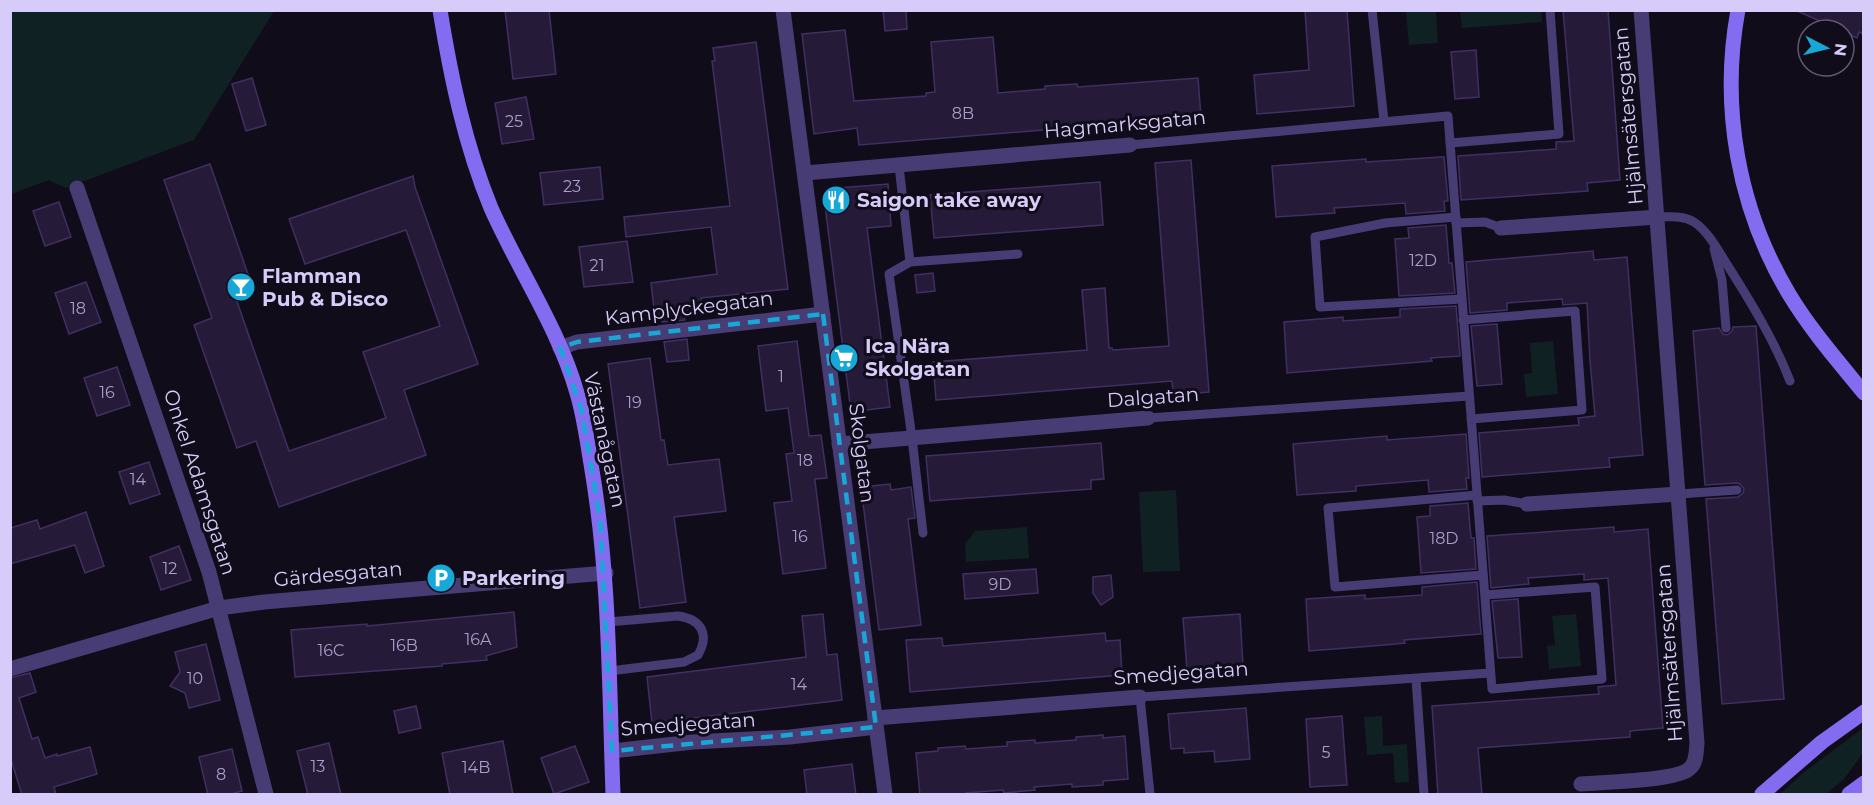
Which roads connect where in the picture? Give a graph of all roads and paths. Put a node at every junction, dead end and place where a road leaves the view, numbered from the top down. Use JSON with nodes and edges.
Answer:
{"nodes":[{"id":1,"x":440,"y":10,"type":"edge"},
{"id":2,"x":783,"y":10,"type":"edge"},
{"id":3,"x":1372,"y":10,"type":"edge"},
{"id":4,"x":1550,"y":10,"type":"edge"},
{"id":5,"x":1641,"y":10,"type":"edge"},
{"id":6,"x":1738,"y":10,"type":"edge"},
{"id":7,"x":1384,"y":122,"type":"junction"},
{"id":8,"x":1450,"y":143,"type":"junction"},
{"id":9,"x":1130,"y":145,"type":"joint"},
{"id":10,"x":899,"y":166,"type":"junction"},
{"id":11,"x":805,"y":173,"type":"junction"},
{"id":12,"x":77,"y":188,"type":"dead end"},
{"id":13,"x":1658,"y":218,"type":"junction"},
{"id":14,"x":1456,"y":220,"type":"junction"},
{"id":15,"x":1501,"y":228,"type":"joint"},
{"id":16,"x":1712,"y":241,"type":"junction"},
{"id":17,"x":1018,"y":254,"type":"dead end"},
{"id":18,"x":910,"y":262,"type":"junction"},
{"id":19,"x":1462,"y":299,"type":"junction"},
{"id":20,"x":823,"y":314,"type":"junction"},
{"id":21,"x":1463,"y":320,"type":"junction"},
{"id":22,"x":1726,"y":328,"type":"dead end"},
{"id":23,"x":560,"y":348,"type":"junction"},
{"id":24,"x":1790,"y":381,"type":"dead end"},
{"id":25,"x":1863,"y":393,"type":"edge"},
{"id":26,"x":1469,"y":396,"type":"junction"},
{"id":27,"x":1148,"y":418,"type":"joint"},
{"id":28,"x":1471,"y":419,"type":"junction"},
{"id":29,"x":912,"y":438,"type":"junction"},
{"id":30,"x":839,"y":444,"type":"junction"},
{"id":31,"x":1737,"y":490,"type":"dead end"},
{"id":32,"x":1679,"y":494,"type":"junction"},
{"id":33,"x":1477,"y":498,"type":"junction"},
{"id":34,"x":1527,"y":504,"type":"joint"},
{"id":35,"x":922,"y":532,"type":"dead end"},
{"id":36,"x":606,"y":573,"type":"junction"},
{"id":37,"x":1483,"y":575,"type":"junction"},
{"id":38,"x":1485,"y":595,"type":"junction"},
{"id":39,"x":219,"y":608,"type":"junction"},
{"id":40,"x":608,"y":622,"type":"junction"},
{"id":41,"x":10,"y":669,"type":"edge"},
{"id":42,"x":609,"y":671,"type":"junction"},
{"id":43,"x":1490,"y":673,"type":"junction"},
{"id":44,"x":1416,"y":679,"type":"junction"},
{"id":45,"x":1140,"y":697,"type":"junction"},
{"id":46,"x":1863,"y":712,"type":"edge"},
{"id":47,"x":875,"y":722,"type":"junction"},
{"id":48,"x":612,"y":751,"type":"junction"},
{"id":49,"x":1863,"y":783,"type":"edge"},
{"id":50,"x":1581,"y":784,"type":"dead end"},
{"id":51,"x":266,"y":795,"type":"edge"},
{"id":52,"x":613,"y":795,"type":"edge"},
{"id":53,"x":885,"y":795,"type":"edge"},
{"id":54,"x":1150,"y":795,"type":"edge"},
{"id":55,"x":1424,"y":795,"type":"edge"},
{"id":56,"x":1762,"y":795,"type":"edge"},
{"id":57,"x":1849,"y":795,"type":"edge"}],
"edges":[{"from":1,"to":23,"type":"street","name":"Västanågatan"},
{"from":2,"to":11,"type":"street","name":"Skolgatan"},
{"from":3,"to":7,"type":"lane"},
{"from":4,"to":8,"type":"lane"},
{"from":5,"to":13,"type":"street","name":"Hjälmsätersgatan"},
{"from":6,"to":25,"type":"street"},
{"from":7,"to":8,"type":"lane","name":"Hagmarksgatan"},
{"from":7,"to":9,"type":"lane","name":"Hagmarksgatan"},
{"from":8,"to":14,"type":"lane"},
{"from":9,"to":10,"type":"street","name":"Hagmarksgatan"},
{"from":10,"to":11,"type":"street","name":"Hagmarksgatan"},
{"from":10,"to":18,"type":"lane"},
{"from":11,"to":20,"type":"street","name":"Skolgatan"},
{"from":12,"to":39,"type":"street","name":"Onkel Adamsgatan"},
{"from":13,"to":15,"type":"street","name":"Hjälmsätersgatan"},
{"from":13,"to":16,"type":"lane"},
{"from":13,"to":32,"type":"street","name":"Hjälmsätersgatan"},
{"from":14,"to":15,"type":"lane"},
{"from":14,"to":19,"type":"lane"},
{"from":14,"to":19,"type":"lane"},
{"from":16,"to":22,"type":"lane"},
{"from":16,"to":24,"type":"lane"},
{"from":17,"to":18,"type":"lane"},
{"from":18,"to":29,"type":"lane"},
{"from":19,"to":21,"type":"lane"},
{"from":20,"to":23,"type":"street","name":"Kamplyckegatan"},
{"from":20,"to":30,"type":"street","name":"Skolgatan"},
{"from":21,"to":26,"type":"lane"},
{"from":21,"to":28,"type":"lane"},
{"from":23,"to":36,"type":"street","name":"Västanågatan"},
{"from":26,"to":27,"type":"lane","name":"Dalgatan"},
{"from":26,"to":28,"type":"lane"},
{"from":27,"to":29,"type":"street","name":"Dalgatan"},
{"from":28,"to":33,"type":"lane"},
{"from":29,"to":30,"type":"street","name":"Dalgatan"},
{"from":29,"to":35,"type":"lane"},
{"from":30,"to":47,"type":"street","name":"Skolgatan"},
{"from":31,"to":32,"type":"lane"},
{"from":32,"to":34,"type":"street"},
{"from":32,"to":50,"type":"street","name":"Hjälmsätersgatan"},
{"from":33,"to":34,"type":"lane"},
{"from":33,"to":37,"type":"lane"},
{"from":33,"to":37,"type":"lane"},
{"from":36,"to":39,"type":"street","name":"Gärdesgatan"},
{"from":36,"to":40,"type":"street","name":"Västanågatan"},
{"from":37,"to":38,"type":"lane"},
{"from":38,"to":43,"type":"lane"},
{"from":38,"to":43,"type":"lane"},
{"from":39,"to":41,"type":"street","name":"Gärdesgatan"},
{"from":39,"to":51,"type":"street","name":"Onkel Adamsgatan"},
{"from":40,"to":42,"type":"street","name":"Västanågatan"},
{"from":40,"to":42,"type":"lane"},
{"from":42,"to":48,"type":"street","name":"Västanågatan"},
{"from":43,"to":44,"type":"lane","name":"Smedjegatan"},
{"from":44,"to":45,"type":"lane","name":"Smedjegatan"},
{"from":44,"to":55,"type":"lane"},
{"from":45,"to":47,"type":"street","name":"Smedjegatan"},
{"from":45,"to":54,"type":"lane"},
{"from":46,"to":56,"type":"street"},
{"from":47,"to":48,"type":"street","name":"Smedjegatan"},
{"from":47,"to":53,"type":"street","name":"Skolgatan"},
{"from":48,"to":52,"type":"street","name":"Västanågatan"},
{"from":49,"to":57,"type":"street"}]}
